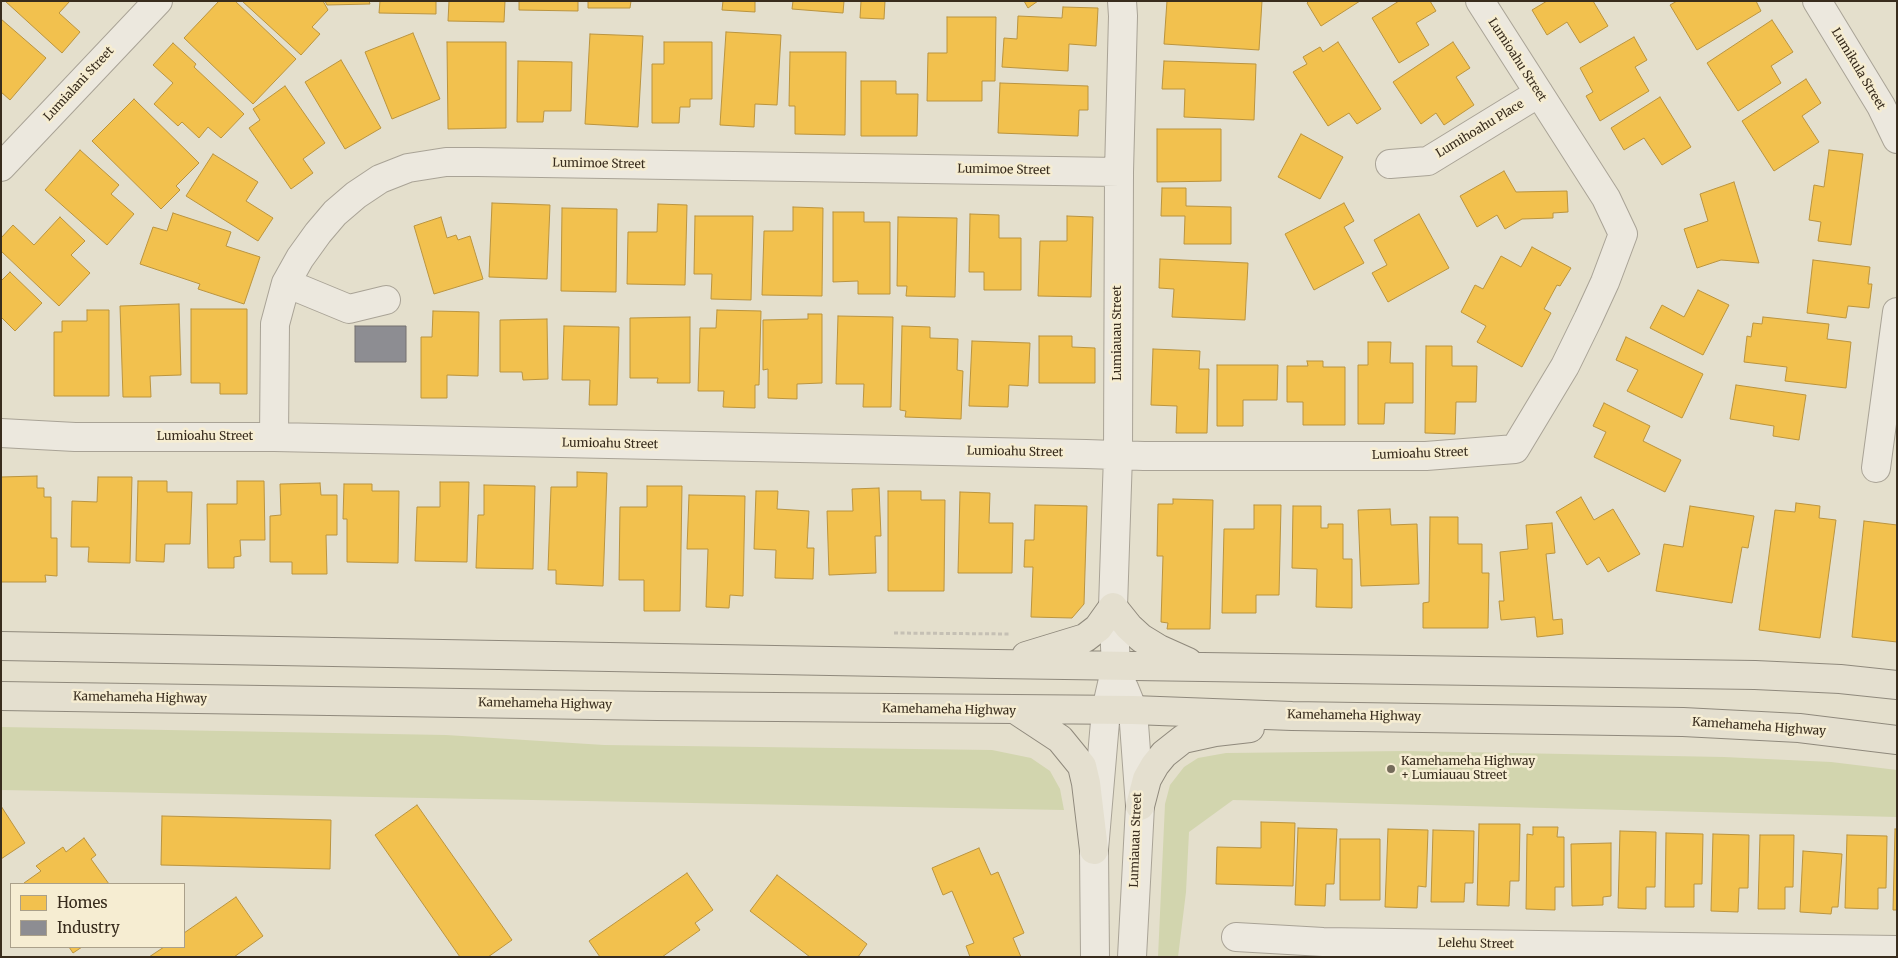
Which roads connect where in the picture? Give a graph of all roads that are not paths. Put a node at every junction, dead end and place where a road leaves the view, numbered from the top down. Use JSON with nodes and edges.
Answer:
{"nodes":[{"id":1,"x":158,"y":1,"type":"edge"},
{"id":2,"x":1122,"y":1,"type":"edge"},
{"id":3,"x":1480,"y":1,"type":"edge"},
{"id":4,"x":1817,"y":1,"type":"edge"},
{"id":5,"x":1539,"y":93,"type":"junction"},
{"id":6,"x":1897,"y":139,"type":"edge"},
{"id":7,"x":1390,"y":164,"type":"dead end"},
{"id":8,"x":1,"y":167,"type":"edge"},
{"id":9,"x":1119,"y":172,"type":"junction"},
{"id":10,"x":286,"y":284,"type":"junction"},
{"id":11,"x":386,"y":300,"type":"dead end"},
{"id":12,"x":1897,"y":312,"type":"edge"},
{"id":13,"x":1,"y":433,"type":"edge"},
{"id":14,"x":274,"y":437,"type":"junction"},
{"id":15,"x":1118,"y":455,"type":"junction"},
{"id":16,"x":1876,"y":468,"type":"dead end"},
{"id":17,"x":1113,"y":607,"type":"junction"},
{"id":18,"x":1,"y":646,"type":"edge"},
{"id":19,"x":996,"y":664,"type":"junction"},
{"id":20,"x":1116,"y":666,"type":"junction"},
{"id":21,"x":1196,"y":666,"type":"junction"},
{"id":22,"x":1897,"y":685,"type":"edge"},
{"id":23,"x":1,"y":696,"type":"edge"},
{"id":24,"x":1016,"y":710,"type":"junction"},
{"id":25,"x":1106,"y":710,"type":"junction"},
{"id":26,"x":1133,"y":710,"type":"junction"},
{"id":27,"x":1292,"y":716,"type":"junction"},
{"id":28,"x":1897,"y":740,"type":"edge"},
{"id":29,"x":1140,"y":806,"type":"junction"},
{"id":30,"x":1094,"y":850,"type":"junction"},
{"id":31,"x":1236,"y":936,"type":"dead end"},
{"id":32,"x":1322,"y":949,"type":"edge"},
{"id":33,"x":1897,"y":950,"type":"edge"},
{"id":34,"x":1571,"y":952,"type":"edge"},
{"id":35,"x":1096,"y":957,"type":"edge"},
{"id":36,"x":1132,"y":957,"type":"edge"}],
"edges":[{"from":1,"to":8,"type":"street","name":"Lumialani Street"},
{"from":2,"to":9,"type":"street","name":"Lumiauau Street"},
{"from":3,"to":5,"type":"street","name":"Lumioahu Street"},
{"from":4,"to":6,"type":"street","name":"Lumikula Street"},
{"from":5,"to":7,"type":"street","name":"Lumihoahu Place"},
{"from":5,"to":15,"type":"street","name":"Lumioahu Street"},
{"from":9,"to":10,"type":"street","name":"Lumimoe Street"},
{"from":9,"to":15,"type":"street","name":"Lumiauau Street"},
{"from":10,"to":11,"type":"street"},
{"from":10,"to":14,"type":"street","name":"Lumimoe Street"},
{"from":12,"to":16,"type":"street"},
{"from":13,"to":14,"type":"street","name":"Lumioahu Street"},
{"from":14,"to":15,"type":"street","name":"Lumioahu Street"},
{"from":15,"to":17,"type":"street","name":"Lumiauau Street"},
{"from":17,"to":19,"type":"main road"},
{"from":17,"to":20,"type":"street","name":"Lumiauau Street"},
{"from":17,"to":21,"type":"main road"},
{"from":18,"to":19,"type":"main road"},
{"from":19,"to":20,"type":"main road"},
{"from":20,"to":21,"type":"main road"},
{"from":20,"to":25,"type":"street","name":"Lumiauau Street"},
{"from":20,"to":26,"type":"street","name":"Lumiauau Street"},
{"from":21,"to":22,"type":"main road"},
{"from":23,"to":24,"type":"main road","name":"Kamehameha Highway"},
{"from":24,"to":25,"type":"main road","name":"Kamehameha Highway"},
{"from":24,"to":30,"type":"main road"},
{"from":25,"to":26,"type":"main road","name":"Kamehameha Highway"},
{"from":25,"to":30,"type":"street","name":"Lumiauau Street"},
{"from":26,"to":27,"type":"main road","name":"Kamehameha Highway"},
{"from":26,"to":29,"type":"street","name":"Lumiauau Street"},
{"from":27,"to":28,"type":"main road","name":"Kamehameha Highway"},
{"from":27,"to":29,"type":"main road"},
{"from":29,"to":36,"type":"street","name":"Lumiauau Street"},
{"from":30,"to":35,"type":"street","name":"Lumiauau Street"},
{"from":31,"to":32,"type":"street","name":"Lelehu Street"},
{"from":32,"to":34,"type":"street","name":"Lelehu Street"},
{"from":33,"to":34,"type":"street","name":"Lelehu Street"}]}
